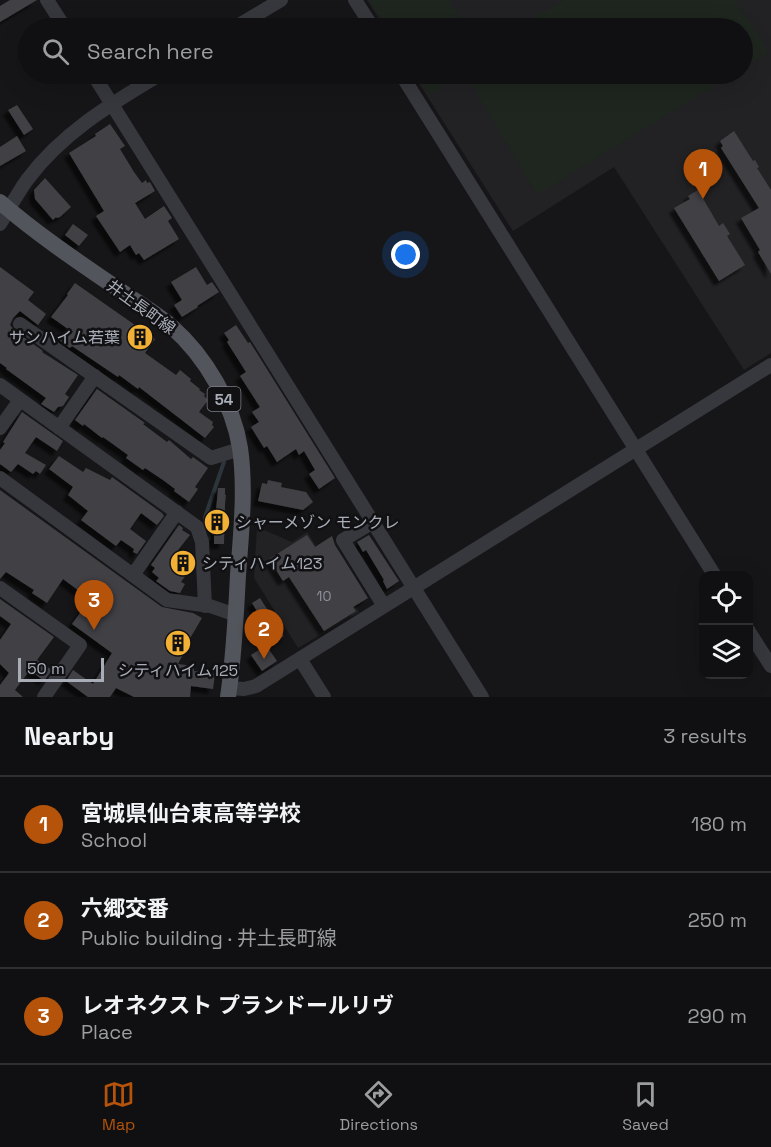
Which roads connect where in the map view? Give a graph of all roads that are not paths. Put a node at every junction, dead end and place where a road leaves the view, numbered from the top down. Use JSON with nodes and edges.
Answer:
{"nodes":[{"id":1,"x":47,"y":0,"type":"edge"},
{"id":2,"x":281,"y":0,"type":"edge"},
{"id":3,"x":356,"y":0,"type":"edge"},
{"id":4,"x":59,"y":18,"type":"edge"},
{"id":5,"x":251,"y":18,"type":"edge"},
{"id":6,"x":367,"y":18,"type":"edge"},
{"id":7,"x":99,"y":84,"type":"edge"},
{"id":8,"x":145,"y":84,"type":"edge"},
{"id":9,"x":407,"y":84,"type":"edge"},
{"id":10,"x":112,"y":104,"type":"junction"},
{"id":11,"x":3,"y":212,"type":"edge"},
{"id":12,"x":20,"y":324,"type":"dead end"},
{"id":13,"x":771,"y":365,"type":"edge"},
{"id":14,"x":95,"y":376,"type":"junction"},
{"id":15,"x":0,"y":385,"type":"edge"},
{"id":16,"x":20,"y":400,"type":"junction"},
{"id":17,"x":0,"y":428,"type":"edge"},
{"id":18,"x":59,"y":428,"type":"junction"},
{"id":19,"x":240,"y":449,"type":"junction"},
{"id":20,"x":636,"y":449,"type":"junction"},
{"id":21,"x":0,"y":478,"type":"edge"},
{"id":22,"x":177,"y":512,"type":"junction"},
{"id":23,"x":373,"y":522,"type":"junction"},
{"id":24,"x":712,"y":571,"type":"edge"},
{"id":25,"x":132,"y":575,"type":"junction"},
{"id":26,"x":0,"y":588,"type":"edge"},
{"id":27,"x":414,"y":588,"type":"junction"},
{"id":28,"x":205,"y":606,"type":"junction"},
{"id":29,"x":384,"y":606,"type":"junction"},
{"id":30,"x":236,"y":615,"type":"junction"},
{"id":31,"x":753,"y":638,"type":"edge"},
{"id":32,"x":300,"y":659,"type":"junction"},
{"id":33,"x":771,"y":666,"type":"edge"},
{"id":34,"x":229,"y":692,"type":"edge"},
{"id":35,"x":44,"y":697,"type":"edge"},
{"id":36,"x":324,"y":697,"type":"edge"},
{"id":37,"x":483,"y":697,"type":"edge"}],
"edges":[{"from":1,"to":4,"type":"street"},
{"from":2,"to":5,"type":"street"},
{"from":3,"to":6,"type":"street"},
{"from":7,"to":10,"type":"street"},
{"from":8,"to":10,"type":"street"},
{"from":9,"to":20,"type":"street"},
{"from":10,"to":11,"type":"street"},
{"from":10,"to":23,"type":"street"},
{"from":11,"to":19,"type":"main road","name":"井土長町線","number":"54"},
{"from":12,"to":14,"type":"street"},
{"from":13,"to":20,"type":"street"},
{"from":14,"to":18,"type":"street"},
{"from":14,"to":19,"type":"street"},
{"from":15,"to":16,"type":"street"},
{"from":16,"to":17,"type":"street"},
{"from":16,"to":18,"type":"street"},
{"from":18,"to":22,"type":"street"},
{"from":19,"to":30,"type":"main road","name":"井土長町線","number":"54"},
{"from":20,"to":24,"type":"street"},
{"from":20,"to":27,"type":"street"},
{"from":21,"to":25,"type":"street"},
{"from":22,"to":25,"type":"street"},
{"from":22,"to":28,"type":"street"},
{"from":23,"to":27,"type":"street"},
{"from":23,"to":29,"type":"street"},
{"from":25,"to":28,"type":"street"},
{"from":26,"to":35,"type":"street"},
{"from":27,"to":29,"type":"street"},
{"from":27,"to":37,"type":"street"},
{"from":28,"to":30,"type":"street"},
{"from":29,"to":32,"type":"street"},
{"from":30,"to":34,"type":"main road","name":"井土長町線","number":"54"},
{"from":31,"to":33,"type":"street"},
{"from":32,"to":34,"type":"street"},
{"from":32,"to":36,"type":"street"}]}
